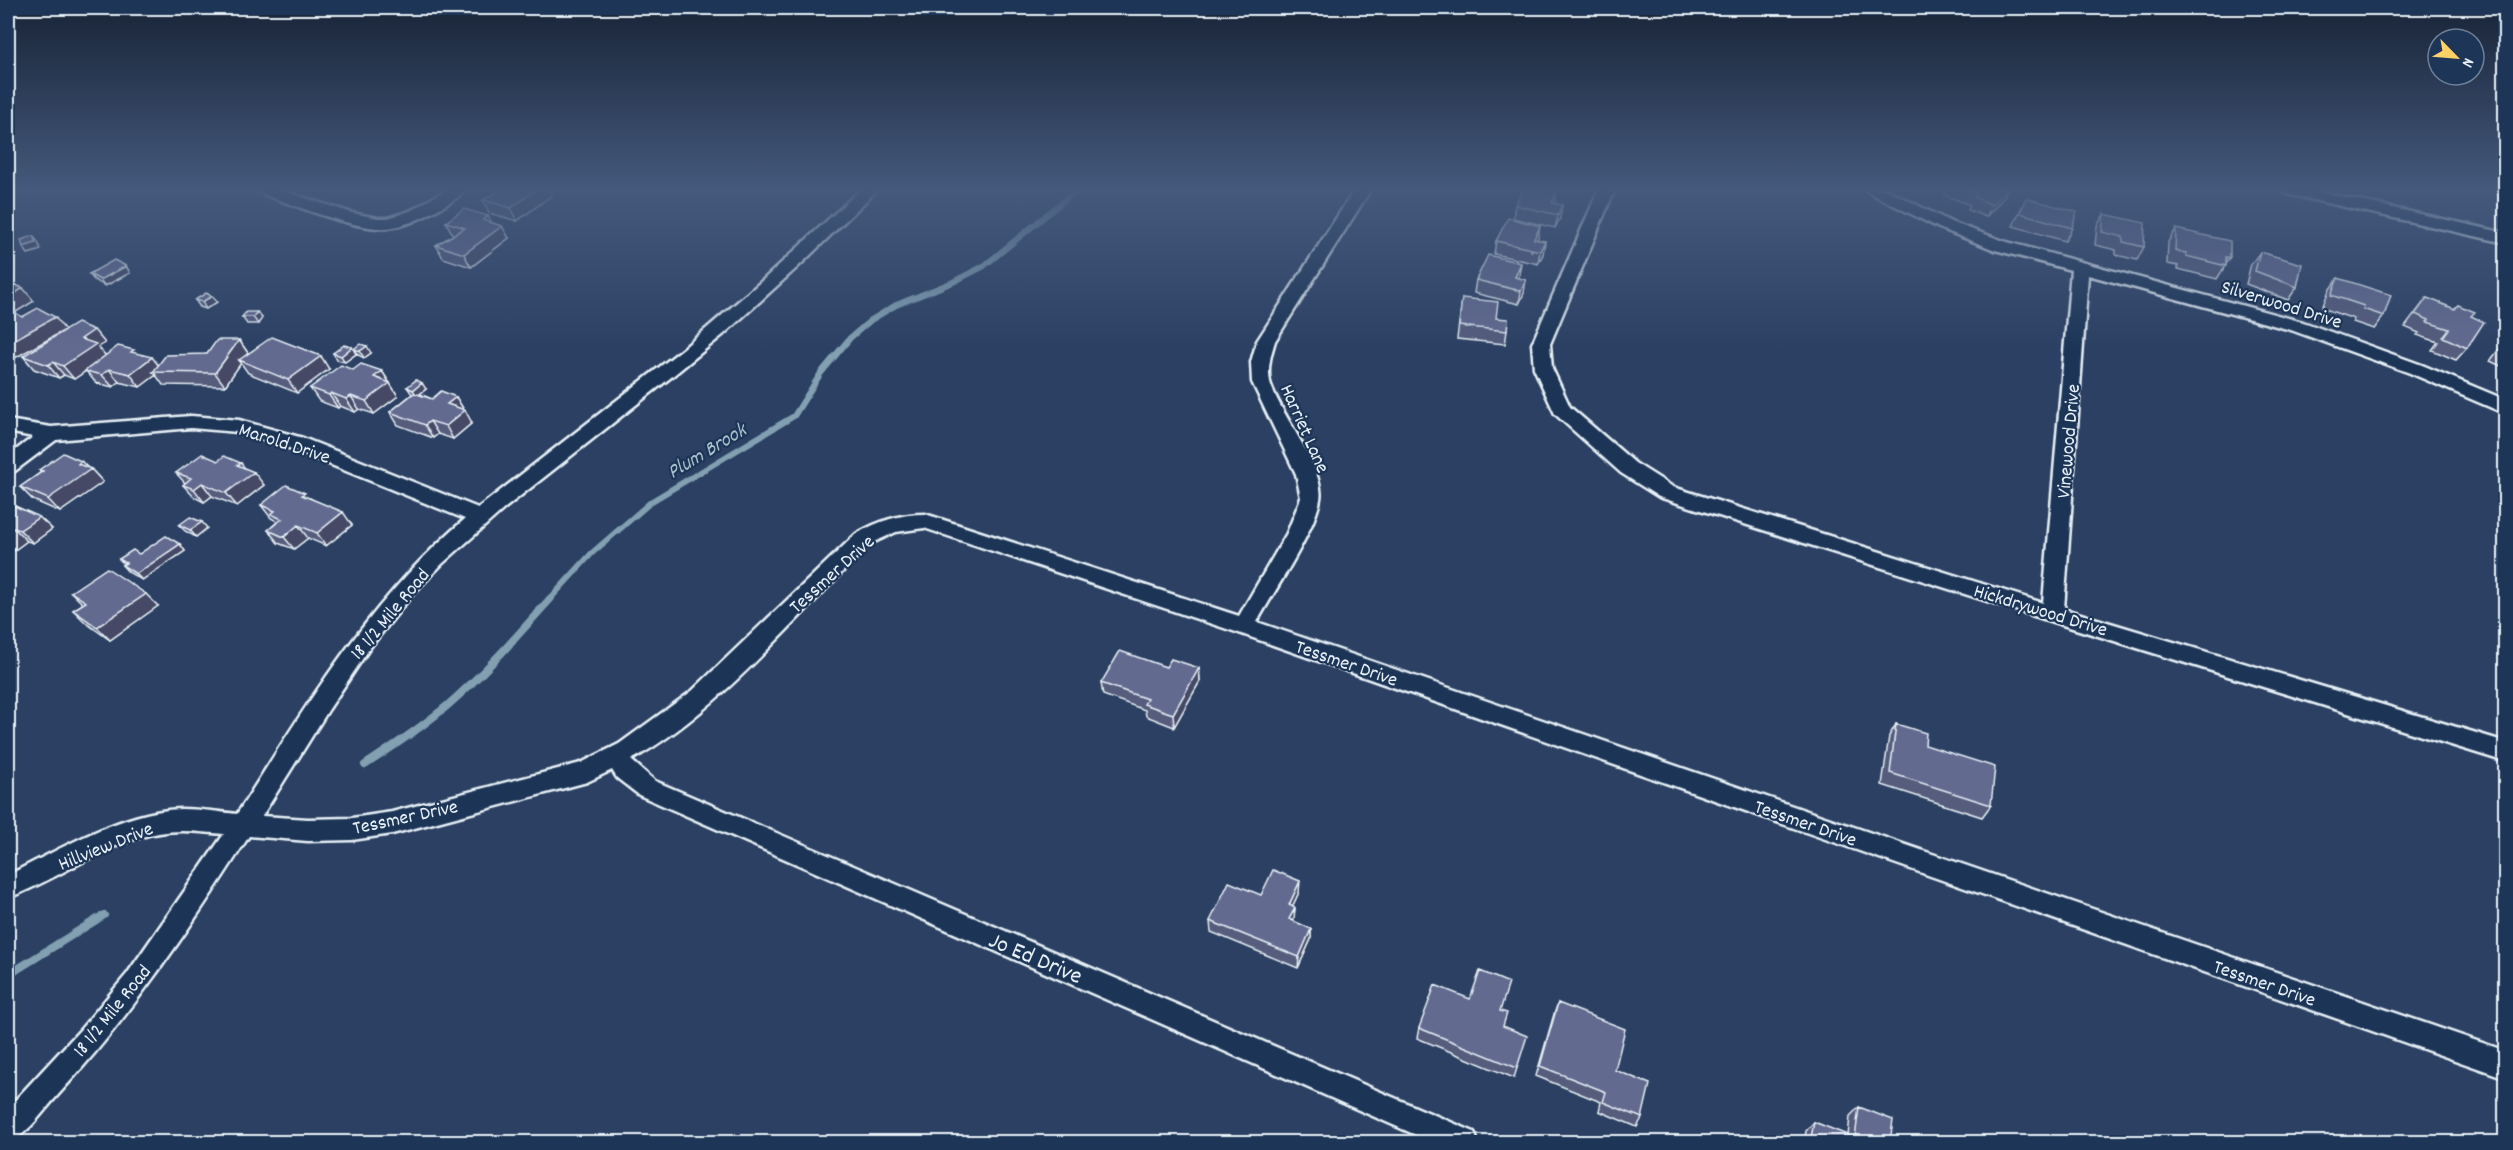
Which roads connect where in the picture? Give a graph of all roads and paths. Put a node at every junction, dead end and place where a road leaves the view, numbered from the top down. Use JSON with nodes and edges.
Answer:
{"nodes":[{"id":1,"x":814,"y":243,"type":"edge"},
{"id":2,"x":1329,"y":243,"type":"edge"},
{"id":3,"x":1584,"y":243,"type":"edge"},
{"id":4,"x":1992,"y":243,"type":"edge"},
{"id":5,"x":2080,"y":269,"type":"junction"},
{"id":6,"x":2505,"y":408,"type":"edge"},
{"id":7,"x":8,"y":426,"type":"edge"},
{"id":8,"x":51,"y":434,"type":"junction"},
{"id":9,"x":8,"y":466,"type":"edge"},
{"id":10,"x":481,"y":518,"type":"junction"},
{"id":11,"x":2053,"y":614,"type":"junction"},
{"id":12,"x":1244,"y":626,"type":"junction"},
{"id":13,"x":2505,"y":752,"type":"edge"},
{"id":14,"x":617,"y":758,"type":"junction"},
{"id":15,"x":243,"y":826,"type":"junction"},
{"id":16,"x":8,"y":887,"type":"edge"},
{"id":17,"x":2505,"y":1065,"type":"edge"},
{"id":18,"x":8,"y":1128,"type":"edge"},
{"id":19,"x":1464,"y":1143,"type":"edge"}],
"edges":[{"from":1,"to":10,"type":"street","name":"18 1/2 Mile Road"},
{"from":2,"to":12,"type":"street","name":"Harriet Lane"},
{"from":3,"to":11,"type":"street","name":"Hickdrywood Drive"},
{"from":4,"to":5,"type":"street","name":"Silverwood Drive"},
{"from":5,"to":6,"type":"street","name":"Silverwood Drive"},
{"from":5,"to":11,"type":"street","name":"Vinewood Drive"},
{"from":7,"to":8,"type":"street","name":"Marold Drive"},
{"from":8,"to":9,"type":"street"},
{"from":8,"to":10,"type":"street","name":"Marold Drive"},
{"from":10,"to":15,"type":"street","name":"18 1/2 Mile Road"},
{"from":11,"to":13,"type":"street","name":"Hickdrywood Drive"},
{"from":12,"to":14,"type":"street","name":"Tessmer Drive"},
{"from":12,"to":17,"type":"street","name":"Tessmer Drive"},
{"from":14,"to":15,"type":"street","name":"Tessmer Drive"},
{"from":14,"to":19,"type":"street","name":"Jo Ed Drive"},
{"from":15,"to":16,"type":"street","name":"Hillview Drive"},
{"from":15,"to":18,"type":"street","name":"18 1/2 Mile Road"}]}
